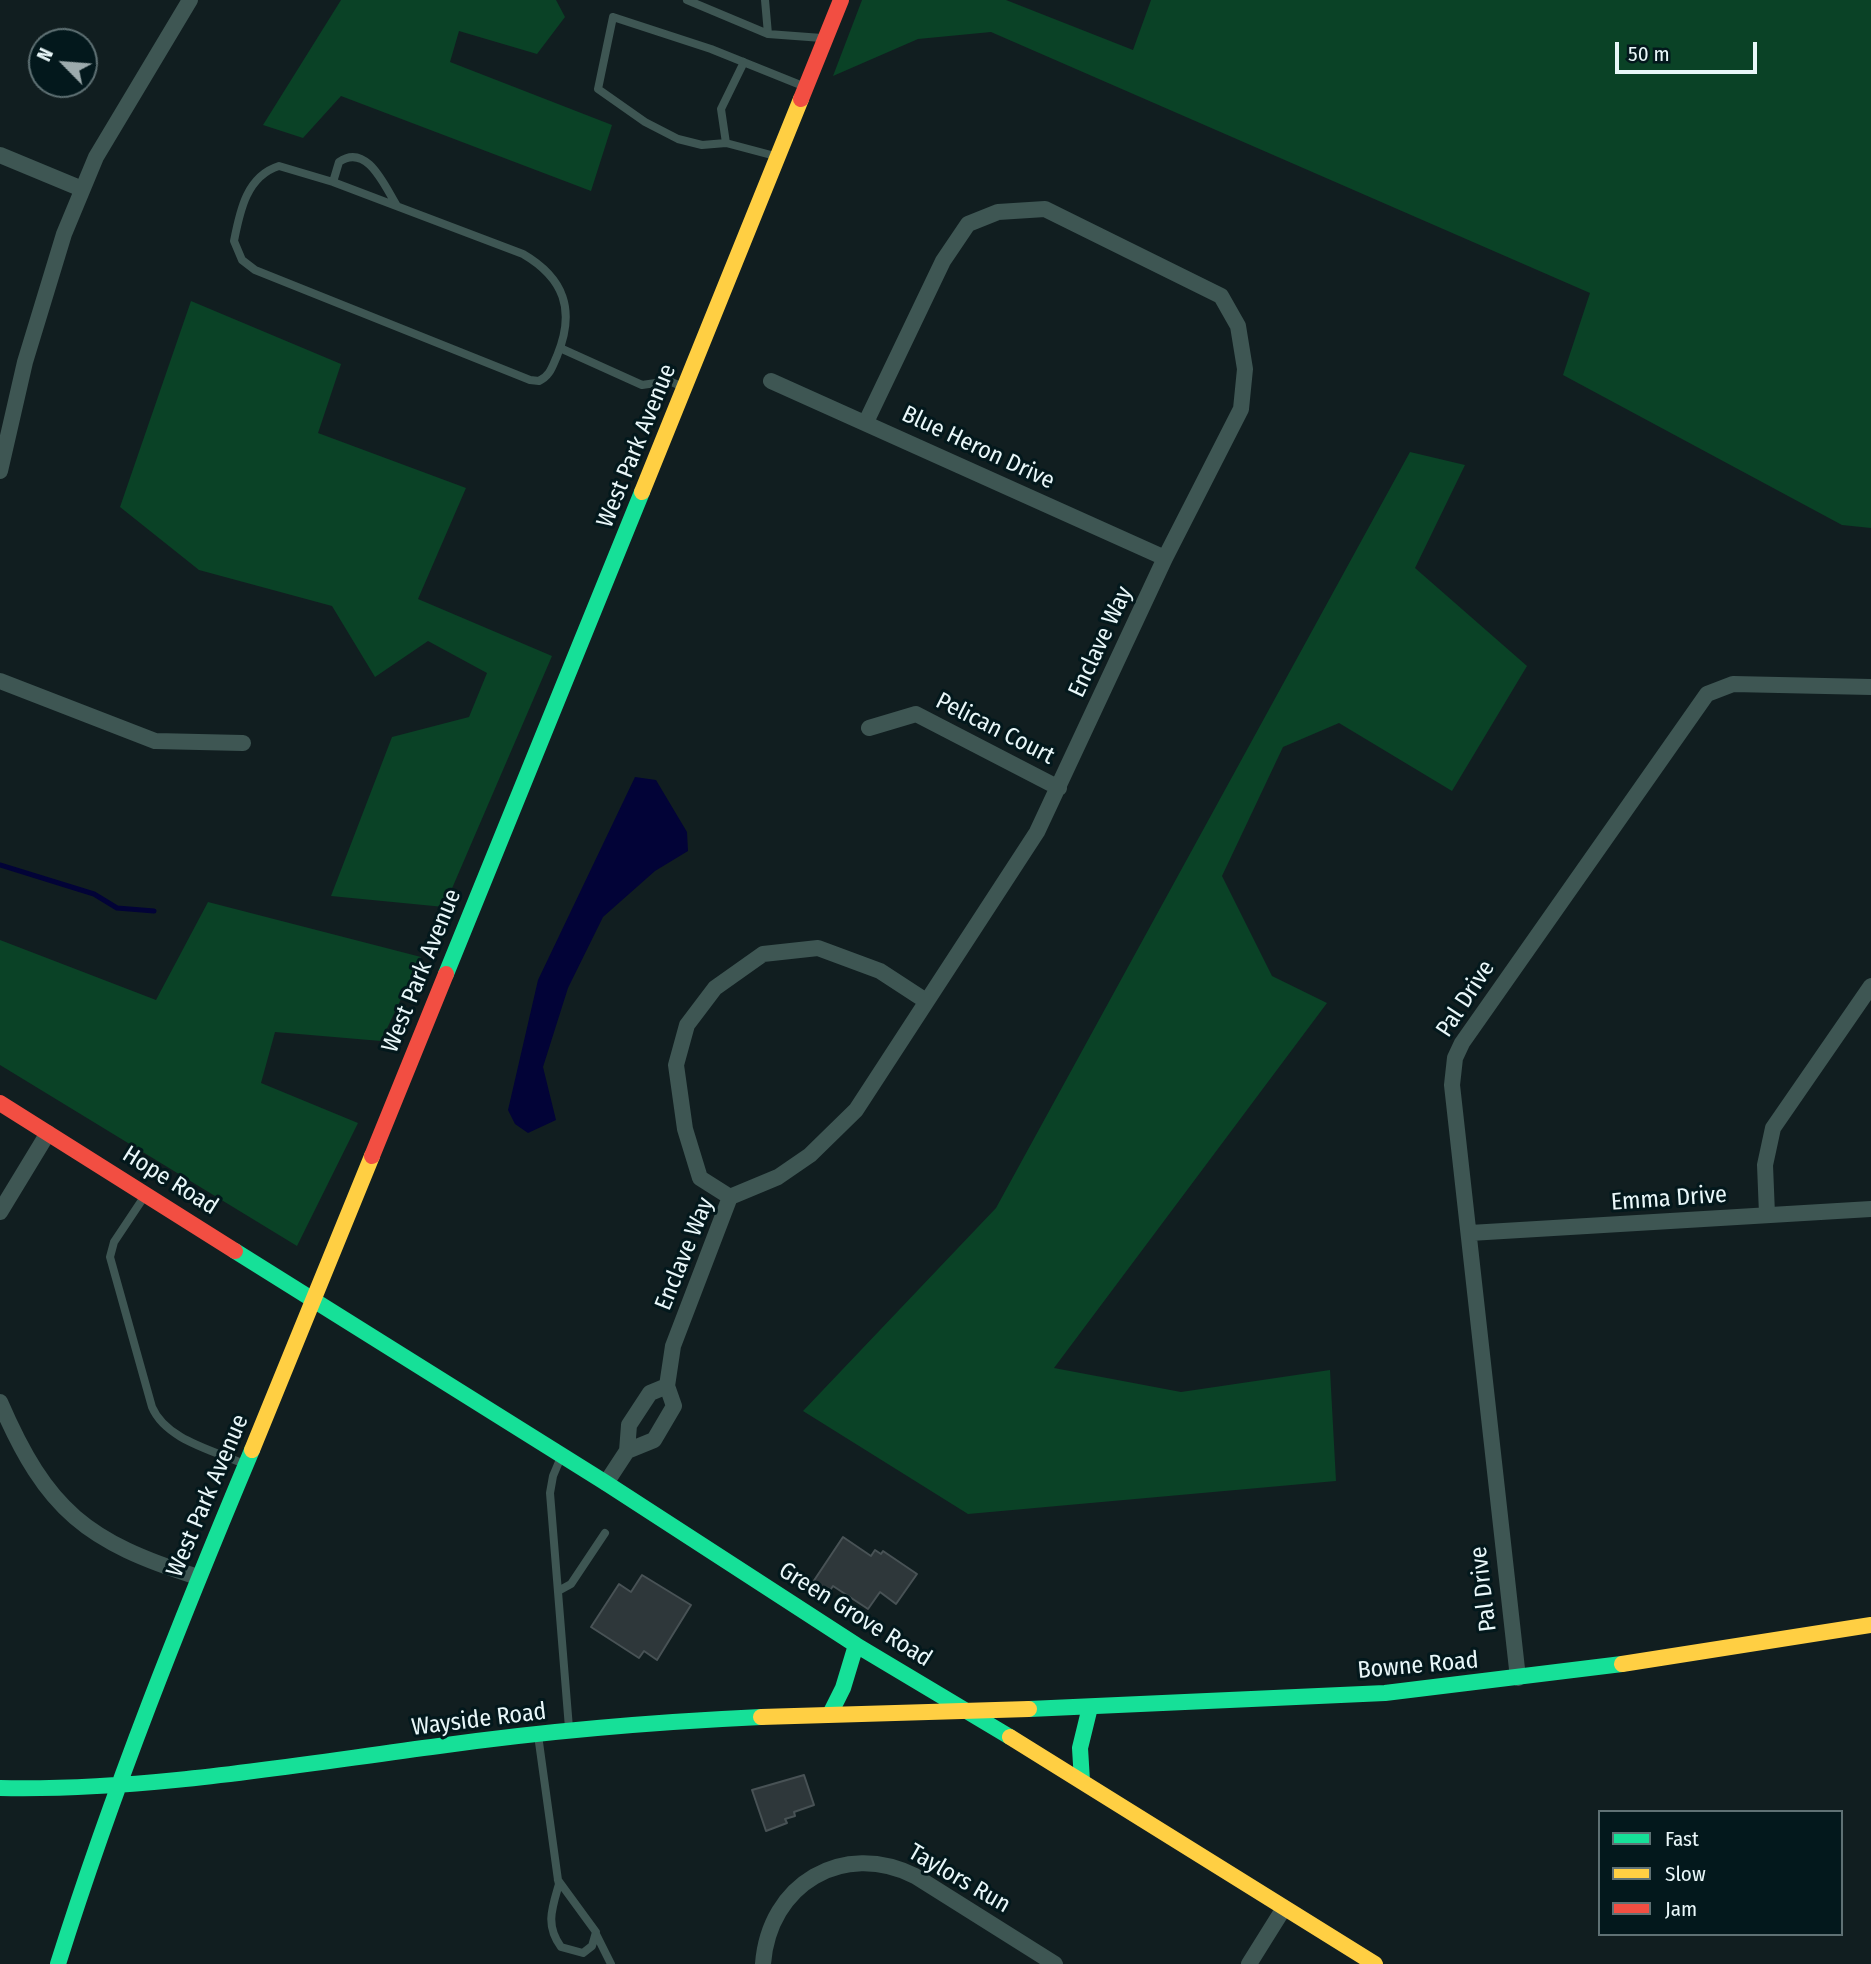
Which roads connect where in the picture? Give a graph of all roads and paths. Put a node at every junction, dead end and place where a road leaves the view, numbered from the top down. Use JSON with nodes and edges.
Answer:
{"nodes":[{"id":1,"x":190,"y":0,"type":"edge"},
{"id":2,"x":687,"y":0,"type":"edge"},
{"id":3,"x":765,"y":0,"type":"edge"},
{"id":4,"x":841,"y":0,"type":"edge"},
{"id":5,"x":768,"y":34,"type":"junction"},
{"id":6,"x":825,"y":38,"type":"junction"},
{"id":7,"x":744,"y":62,"type":"junction"},
{"id":8,"x":805,"y":87,"type":"junction"},
{"id":9,"x":726,"y":143,"type":"junction"},
{"id":10,"x":0,"y":155,"type":"edge"},
{"id":11,"x":778,"y":157,"type":"junction"},
{"id":12,"x":333,"y":182,"type":"junction"},
{"id":13,"x":82,"y":189,"type":"junction"},
{"id":14,"x":397,"y":206,"type":"junction"},
{"id":15,"x":560,"y":348,"type":"junction"},
{"id":16,"x":771,"y":381,"type":"dead end"},
{"id":17,"x":685,"y":387,"type":"junction"},
{"id":18,"x":866,"y":422,"type":"junction"},
{"id":19,"x":0,"y":471,"type":"edge"},
{"id":20,"x":1165,"y":558,"type":"junction"},
{"id":21,"x":0,"y":681,"type":"edge"},
{"id":22,"x":1871,"y":687,"type":"edge"},
{"id":23,"x":869,"y":728,"type":"dead end"},
{"id":24,"x":243,"y":743,"type":"dead end"},
{"id":25,"x":1059,"y":788,"type":"junction"},
{"id":26,"x":1871,"y":986,"type":"edge"},
{"id":27,"x":926,"y":1000,"type":"junction"},
{"id":28,"x":0,"y":1103,"type":"edge"},
{"id":29,"x":48,"y":1133,"type":"junction"},
{"id":30,"x":146,"y":1193,"type":"junction"},
{"id":31,"x":730,"y":1197,"type":"junction"},
{"id":32,"x":1871,"y":1209,"type":"edge"},
{"id":33,"x":0,"y":1212,"type":"edge"},
{"id":34,"x":1767,"y":1214,"type":"junction"},
{"id":35,"x":1470,"y":1233,"type":"junction"},
{"id":36,"x":315,"y":1299,"type":"junction"},
{"id":37,"x":667,"y":1386,"type":"junction"},
{"id":38,"x":0,"y":1402,"type":"edge"},
{"id":39,"x":627,"y":1451,"type":"junction"},
{"id":40,"x":561,"y":1455,"type":"junction"},
{"id":41,"x":247,"y":1465,"type":"junction"},
{"id":42,"x":606,"y":1483,"type":"junction"},
{"id":43,"x":606,"y":1533,"type":"dead end"},
{"id":44,"x":198,"y":1577,"type":"junction"},
{"id":45,"x":559,"y":1590,"type":"junction"},
{"id":46,"x":1871,"y":1625,"type":"edge"},
{"id":47,"x":856,"y":1645,"type":"junction"},
{"id":48,"x":1518,"y":1678,"type":"junction"},
{"id":49,"x":1090,"y":1707,"type":"junction"},
{"id":50,"x":964,"y":1711,"type":"junction"},
{"id":51,"x":830,"y":1714,"type":"junction"},
{"id":52,"x":570,"y":1731,"type":"junction"},
{"id":53,"x":538,"y":1735,"type":"junction"},
{"id":54,"x":1082,"y":1781,"type":"junction"},
{"id":55,"x":116,"y":1785,"type":"junction"},
{"id":56,"x":0,"y":1788,"type":"edge"},
{"id":57,"x":558,"y":1880,"type":"junction"},
{"id":58,"x":1284,"y":1908,"type":"junction"},
{"id":59,"x":596,"y":1934,"type":"junction"},
{"id":60,"x":58,"y":1964,"type":"edge"},
{"id":61,"x":611,"y":1964,"type":"edge"},
{"id":62,"x":763,"y":1964,"type":"edge"},
{"id":63,"x":1055,"y":1964,"type":"edge"},
{"id":64,"x":1250,"y":1964,"type":"edge"},
{"id":65,"x":1374,"y":1964,"type":"edge"}],
"edges":[{"from":1,"to":13,"type":"street"},
{"from":2,"to":5,"type":"lane"},
{"from":3,"to":5,"type":"lane"},
{"from":4,"to":6,"type":"street","name":"West Park Avenue"},
{"from":5,"to":6,"type":"lane"},
{"from":6,"to":8,"type":"street","name":"West Park Avenue"},
{"from":7,"to":8,"type":"lane"},
{"from":7,"to":9,"type":"lane"},
{"from":7,"to":9,"type":"lane"},
{"from":8,"to":11,"type":"street","name":"West Park Avenue"},
{"from":9,"to":11,"type":"lane"},
{"from":10,"to":13,"type":"street"},
{"from":11,"to":17,"type":"street","name":"West Park Avenue"},
{"from":12,"to":14,"type":"lane"},
{"from":12,"to":14,"type":"lane"},
{"from":12,"to":15,"type":"lane"},
{"from":13,"to":19,"type":"street"},
{"from":14,"to":15,"type":"lane"},
{"from":15,"to":17,"type":"lane"},
{"from":16,"to":18,"type":"street","name":"Blue Heron Drive"},
{"from":17,"to":36,"type":"street","name":"West Park Avenue"},
{"from":18,"to":20,"type":"street","name":"Blue Heron Drive"},
{"from":18,"to":20,"type":"street","name":"Enclave Way"},
{"from":20,"to":25,"type":"street","name":"Enclave Way"},
{"from":21,"to":24,"type":"street"},
{"from":22,"to":35,"type":"street","name":"Pal Drive"},
{"from":23,"to":25,"type":"street","name":"Pelican Court"},
{"from":25,"to":27,"type":"street","name":"Enclave Way"},
{"from":26,"to":34,"type":"street"},
{"from":27,"to":31,"type":"street","name":"Enclave Way"},
{"from":27,"to":31,"type":"street"},
{"from":28,"to":29,"type":"street","name":"Hope Road"},
{"from":29,"to":30,"type":"street","name":"Hope Road"},
{"from":29,"to":33,"type":"street"},
{"from":30,"to":36,"type":"street","name":"Hope Road"},
{"from":30,"to":41,"type":"lane"},
{"from":31,"to":37,"type":"street","name":"Enclave Way"},
{"from":32,"to":34,"type":"street","name":"Emma Drive"},
{"from":34,"to":35,"type":"street","name":"Emma Drive"},
{"from":35,"to":48,"type":"street","name":"Pal Drive"},
{"from":36,"to":40,"type":"street","name":"Green Grove Road"},
{"from":36,"to":41,"type":"street","name":"West Park Avenue"},
{"from":37,"to":39,"type":"street","name":"Enclave Way"},
{"from":37,"to":39,"type":"street","name":"Enclave Way"},
{"from":38,"to":44,"type":"street"},
{"from":39,"to":42,"type":"street","name":"Enclave Way"},
{"from":40,"to":42,"type":"street","name":"Green Grove Road"},
{"from":40,"to":45,"type":"lane"},
{"from":41,"to":44,"type":"street","name":"West Park Avenue"},
{"from":42,"to":47,"type":"street","name":"Green Grove Road"},
{"from":43,"to":45,"type":"lane"},
{"from":44,"to":55,"type":"street","name":"West Park Avenue"},
{"from":45,"to":52,"type":"lane"},
{"from":46,"to":48,"type":"street","name":"Bowne Road"},
{"from":47,"to":50,"type":"street","name":"Green Grove Road"},
{"from":47,"to":51,"type":"street"},
{"from":48,"to":49,"type":"street","name":"Bowne Road"},
{"from":49,"to":50,"type":"street","name":"Bowne Road"},
{"from":49,"to":54,"type":"street"},
{"from":50,"to":51,"type":"street","name":"Wayside Road"},
{"from":50,"to":54,"type":"street","name":"Green Grove Road"},
{"from":51,"to":52,"type":"street","name":"Wayside Road"},
{"from":52,"to":53,"type":"street","name":"Wayside Road"},
{"from":53,"to":55,"type":"street","name":"Wayside Road"},
{"from":53,"to":57,"type":"lane"},
{"from":54,"to":58,"type":"street","name":"Green Grove Road"},
{"from":55,"to":56,"type":"street","name":"Wayside Road"},
{"from":55,"to":60,"type":"street","name":"West Park Avenue"},
{"from":57,"to":59,"type":"lane"},
{"from":57,"to":59,"type":"lane"},
{"from":58,"to":64,"type":"street"},
{"from":58,"to":65,"type":"street","name":"Green Grove Road"},
{"from":59,"to":61,"type":"lane"},
{"from":62,"to":63,"type":"street","name":"Taylors Run"}]}
